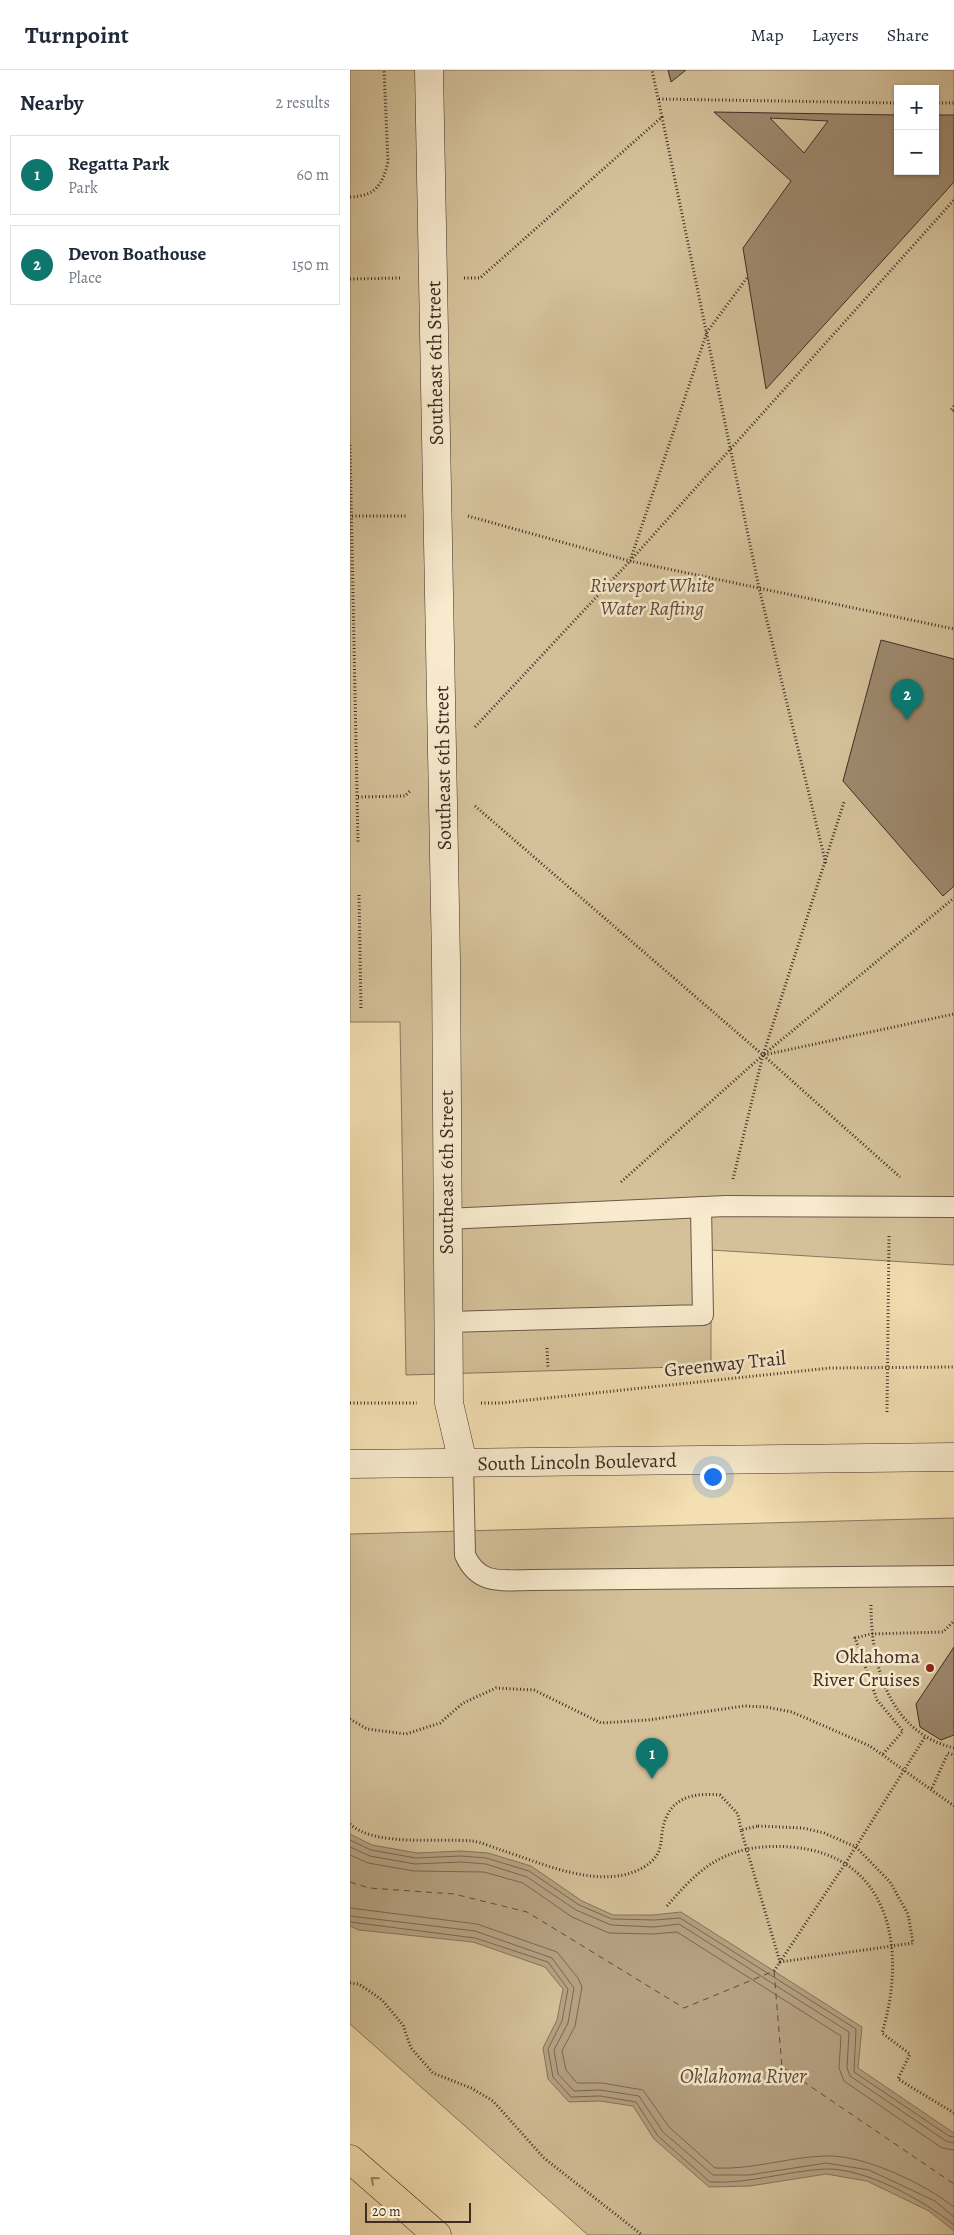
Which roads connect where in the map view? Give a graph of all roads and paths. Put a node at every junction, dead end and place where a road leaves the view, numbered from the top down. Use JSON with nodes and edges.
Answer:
{"nodes":[{"id":1,"x":384,"y":70,"type":"edge"},
{"id":2,"x":429,"y":70,"type":"edge"},
{"id":3,"x":652,"y":70,"type":"edge"},
{"id":4,"x":659,"y":100,"type":"junction"},
{"id":5,"x":894,"y":102,"type":"edge"},
{"id":6,"x":939,"y":103,"type":"edge"},
{"id":7,"x":954,"y":103,"type":"edge"},
{"id":8,"x":662,"y":117,"type":"junction"},
{"id":9,"x":350,"y":196,"type":"edge"},
{"id":10,"x":954,"y":200,"type":"edge"},
{"id":11,"x":400,"y":278,"type":"dead end"},
{"id":12,"x":459,"y":278,"type":"dead end"},
{"id":13,"x":747,"y":278,"type":"dead end"},
{"id":14,"x":350,"y":279,"type":"edge"},
{"id":15,"x":707,"y":332,"type":"junction"},
{"id":16,"x":954,"y":406,"type":"edge"},
{"id":17,"x":954,"y":411,"type":"edge"},
{"id":18,"x":350,"y":445,"type":"edge"},
{"id":19,"x":730,"y":448,"type":"junction"},
{"id":20,"x":438,"y":515,"type":"junction"},
{"id":21,"x":352,"y":516,"type":"junction"},
{"id":22,"x":630,"y":560,"type":"junction"},
{"id":23,"x":759,"y":588,"type":"junction"},
{"id":24,"x":954,"y":629,"type":"edge"},
{"id":25,"x":443,"y":758,"type":"junction"},
{"id":26,"x":358,"y":798,"type":"junction"},
{"id":27,"x":844,"y":802,"type":"dead end"},
{"id":28,"x":471,"y":803,"type":"dead end"},
{"id":29,"x":358,"y":843,"type":"dead end"},
{"id":30,"x":826,"y":864,"type":"junction"},
{"id":31,"x":359,"y":895,"type":"dead end"},
{"id":32,"x":954,"y":898,"type":"edge"},
{"id":33,"x":361,"y":1010,"type":"dead end"},
{"id":34,"x":954,"y":1014,"type":"edge"},
{"id":35,"x":763,"y":1055,"type":"junction"},
{"id":36,"x":726,"y":1206,"type":"junction"},
{"id":37,"x":889,"y":1206,"type":"junction"},
{"id":38,"x":701,"y":1207,"type":"junction"},
{"id":39,"x":933,"y":1207,"type":"junction"},
{"id":40,"x":954,"y":1207,"type":"edge"},
{"id":41,"x":585,"y":1214,"type":"junction"},
{"id":42,"x":446,"y":1219,"type":"junction"},
{"id":43,"x":448,"y":1322,"type":"junction"},
{"id":44,"x":888,"y":1367,"type":"junction"},
{"id":45,"x":954,"y":1367,"type":"edge"},
{"id":46,"x":406,"y":1402,"type":"dead end"},
{"id":47,"x":350,"y":1403,"type":"edge"},
{"id":48,"x":501,"y":1403,"type":"dead end"},
{"id":49,"x":887,"y":1412,"type":"dead end"},
{"id":50,"x":954,"y":1457,"type":"edge"},
{"id":51,"x":463,"y":1463,"type":"junction"},
{"id":52,"x":350,"y":1464,"type":"edge"},
{"id":53,"x":954,"y":1576,"type":"edge"},
{"id":54,"x":871,"y":1577,"type":"junction"},
{"id":55,"x":954,"y":1621,"type":"edge"},
{"id":56,"x":871,"y":1634,"type":"junction"},
{"id":57,"x":350,"y":1719,"type":"edge"},
{"id":58,"x":925,"y":1737,"type":"junction"},
{"id":59,"x":954,"y":1748,"type":"edge"},
{"id":60,"x":883,"y":1754,"type":"junction"},
{"id":61,"x":954,"y":1755,"type":"edge"},
{"id":62,"x":905,"y":1769,"type":"junction"},
{"id":63,"x":932,"y":1788,"type":"junction"},
{"id":64,"x":954,"y":1806,"type":"edge"},
{"id":65,"x":350,"y":1824,"type":"edge"},
{"id":66,"x":741,"y":1830,"type":"junction"},
{"id":67,"x":856,"y":1847,"type":"junction"},
{"id":68,"x":745,"y":1849,"type":"junction"},
{"id":69,"x":845,"y":1864,"type":"junction"},
{"id":70,"x":667,"y":1906,"type":"dead end"},
{"id":71,"x":892,"y":1947,"type":"junction"},
{"id":72,"x":780,"y":1962,"type":"junction"},
{"id":73,"x":774,"y":1971,"type":"dead end"},
{"id":74,"x":350,"y":1983,"type":"edge"},
{"id":75,"x":954,"y":2113,"type":"edge"},
{"id":76,"x":350,"y":2160,"type":"edge"},
{"id":77,"x":437,"y":2235,"type":"edge"},
{"id":78,"x":642,"y":2235,"type":"edge"}],
"edges":[{"from":1,"to":9,"type":"path"},
{"from":2,"to":20,"type":"street","name":"Southeast 6th Street"},
{"from":3,"to":4,"type":"path"},
{"from":4,"to":5,"type":"path"},
{"from":4,"to":8,"type":"path"},
{"from":6,"to":7,"type":"path"},
{"from":8,"to":12,"type":"path"},
{"from":8,"to":15,"type":"path"},
{"from":10,"to":19,"type":"path"},
{"from":11,"to":14,"type":"path"},
{"from":13,"to":15,"type":"path"},
{"from":15,"to":19,"type":"path"},
{"from":15,"to":22,"type":"path"},
{"from":16,"to":17,"type":"path"},
{"from":18,"to":21,"type":"path"},
{"from":19,"to":22,"type":"path"},
{"from":19,"to":23,"type":"path"},
{"from":20,"to":21,"type":"path"},
{"from":20,"to":22,"type":"path"},
{"from":20,"to":25,"type":"street","name":"Southeast 6th Street"},
{"from":21,"to":26,"type":"path"},
{"from":22,"to":23,"type":"path"},
{"from":22,"to":25,"type":"path"},
{"from":23,"to":24,"type":"path"},
{"from":23,"to":30,"type":"path"},
{"from":25,"to":26,"type":"path"},
{"from":25,"to":42,"type":"street","name":"Southeast 6th Street"},
{"from":26,"to":29,"type":"path"},
{"from":27,"to":30,"type":"path"},
{"from":28,"to":35,"type":"path"},
{"from":30,"to":35,"type":"path"},
{"from":31,"to":33,"type":"path"},
{"from":32,"to":35,"type":"path"},
{"from":34,"to":35,"type":"path"},
{"from":35,"to":36,"type":"path"},
{"from":35,"to":39,"type":"path"},
{"from":35,"to":41,"type":"path"},
{"from":36,"to":37,"type":"lane"},
{"from":36,"to":38,"type":"lane"},
{"from":37,"to":39,"type":"lane"},
{"from":37,"to":44,"type":"path"},
{"from":38,"to":41,"type":"lane"},
{"from":38,"to":43,"type":"lane"},
{"from":39,"to":40,"type":"lane"},
{"from":41,"to":42,"type":"lane"},
{"from":42,"to":43,"type":"street","name":"Southeast 6th Street"},
{"from":43,"to":51,"type":"street","name":"Southeast 6th Street"},
{"from":44,"to":45,"type":"path","name":"Greenway Trail"},
{"from":44,"to":48,"type":"path","name":"Greenway Trail"},
{"from":44,"to":49,"type":"path"},
{"from":46,"to":47,"type":"path"},
{"from":50,"to":51,"type":"street","name":"South Lincoln Boulevard"},
{"from":51,"to":52,"type":"street","name":"South Lincoln Boulevard"},
{"from":51,"to":54,"type":"lane"},
{"from":53,"to":54,"type":"lane"},
{"from":54,"to":56,"type":"path"},
{"from":55,"to":56,"type":"path"},
{"from":56,"to":58,"type":"path"},
{"from":56,"to":60,"type":"path"},
{"from":57,"to":60,"type":"path"},
{"from":58,"to":59,"type":"path"},
{"from":58,"to":62,"type":"path"},
{"from":60,"to":62,"type":"path"},
{"from":61,"to":63,"type":"path"},
{"from":62,"to":63,"type":"path"},
{"from":62,"to":67,"type":"path"},
{"from":63,"to":64,"type":"path"},
{"from":65,"to":66,"type":"path"},
{"from":66,"to":67,"type":"path"},
{"from":66,"to":68,"type":"path"},
{"from":67,"to":69,"type":"path"},
{"from":67,"to":71,"type":"path"},
{"from":68,"to":69,"type":"path"},
{"from":68,"to":70,"type":"path"},
{"from":68,"to":72,"type":"path"},
{"from":69,"to":71,"type":"path"},
{"from":69,"to":72,"type":"path"},
{"from":71,"to":72,"type":"path"},
{"from":71,"to":75,"type":"path"},
{"from":72,"to":73,"type":"path"},
{"from":74,"to":78,"type":"path"},
{"from":77,"to":76,"type":"highway","one_way":true}]}
